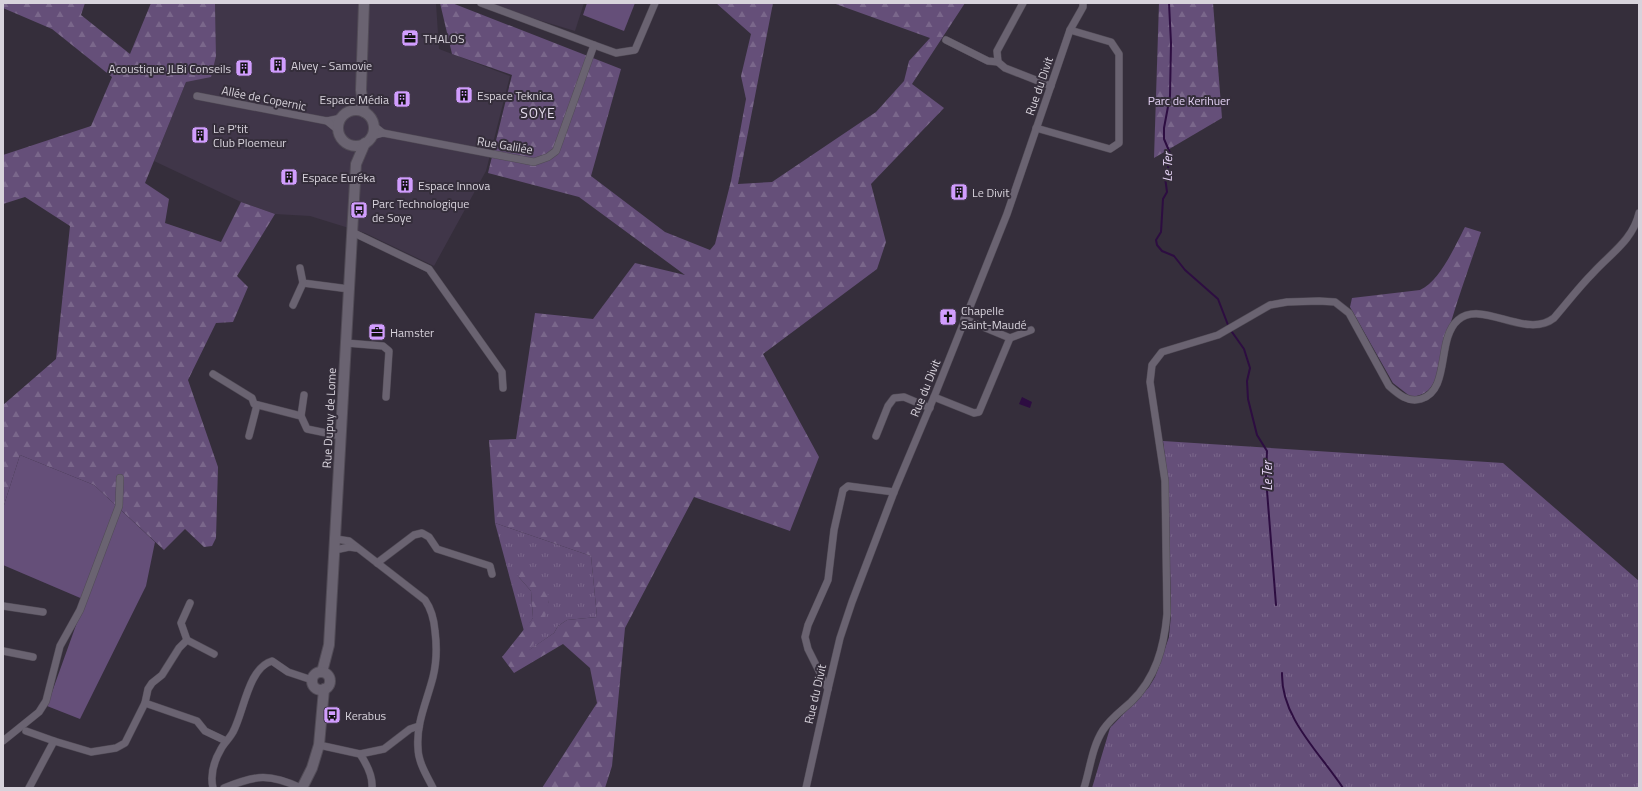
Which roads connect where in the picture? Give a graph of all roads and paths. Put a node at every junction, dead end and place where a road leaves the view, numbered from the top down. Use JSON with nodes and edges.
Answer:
{"nodes":[{"id":1,"x":364,"y":3,"type":"edge"},
{"id":2,"x":481,"y":3,"type":"edge"},
{"id":3,"x":655,"y":3,"type":"edge"},
{"id":4,"x":1023,"y":3,"type":"edge"},
{"id":5,"x":1083,"y":3,"type":"edge"},
{"id":6,"x":1070,"y":30,"type":"junction"},
{"id":7,"x":946,"y":40,"type":"dead end"},
{"id":8,"x":594,"y":45,"type":"junction"},
{"id":9,"x":998,"y":62,"type":"junction"},
{"id":10,"x":1050,"y":86,"type":"junction"},
{"id":11,"x":362,"y":90,"type":"junction"},
{"id":12,"x":197,"y":96,"type":"dead end"},
{"id":13,"x":352,"y":110,"type":"junction"},
{"id":14,"x":364,"y":112,"type":"junction"},
{"id":15,"x":341,"y":118,"type":"junction"},
{"id":16,"x":327,"y":121,"type":"junction"},
{"id":17,"x":373,"y":124,"type":"junction"},
{"id":18,"x":1036,"y":128,"type":"junction"},
{"id":19,"x":338,"y":130,"type":"junction"},
{"id":20,"x":384,"y":133,"type":"junction"},
{"id":21,"x":368,"y":140,"type":"junction"},
{"id":22,"x":349,"y":145,"type":"junction"},
{"id":23,"x":356,"y":164,"type":"junction"},
{"id":24,"x":1639,"y":213,"type":"edge"},
{"id":25,"x":352,"y":232,"type":"junction"},
{"id":26,"x":300,"y":268,"type":"dead end"},
{"id":27,"x":303,"y":283,"type":"junction"},
{"id":28,"x":349,"y":289,"type":"junction"},
{"id":29,"x":293,"y":305,"type":"dead end"},
{"id":30,"x":964,"y":319,"type":"junction"},
{"id":31,"x":1031,"y":330,"type":"dead end"},
{"id":32,"x":1010,"y":338,"type":"junction"},
{"id":33,"x":346,"y":343,"type":"junction"},
{"id":34,"x":213,"y":374,"type":"dead end"},
{"id":35,"x":504,"y":388,"type":"dead end"},
{"id":36,"x":304,"y":395,"type":"dead end"},
{"id":37,"x":386,"y":397,"type":"dead end"},
{"id":38,"x":934,"y":397,"type":"junction"},
{"id":39,"x":257,"y":405,"type":"junction"},
{"id":40,"x":930,"y":408,"type":"junction"},
{"id":41,"x":301,"y":416,"type":"junction"},
{"id":42,"x":249,"y":436,"type":"dead end"},
{"id":43,"x":341,"y":436,"type":"junction"},
{"id":44,"x":876,"y":436,"type":"dead end"},
{"id":45,"x":120,"y":478,"type":"dead end"},
{"id":46,"x":894,"y":492,"type":"junction"},
{"id":47,"x":336,"y":539,"type":"junction"},
{"id":48,"x":358,"y":549,"type":"junction"},
{"id":49,"x":335,"y":550,"type":"junction"},
{"id":50,"x":378,"y":563,"type":"junction"},
{"id":51,"x":492,"y":574,"type":"dead end"},
{"id":52,"x":190,"y":603,"type":"dead end"},
{"id":53,"x":3,"y":606,"type":"edge"},
{"id":54,"x":43,"y":612,"type":"dead end"},
{"id":55,"x":187,"y":640,"type":"junction"},
{"id":56,"x":3,"y":651,"type":"edge"},
{"id":57,"x":214,"y":654,"type":"dead end"},
{"id":58,"x":33,"y":657,"type":"dead end"},
{"id":59,"x":322,"y":672,"type":"junction"},
{"id":60,"x":312,"y":680,"type":"junction"},
{"id":61,"x":324,"y":689,"type":"junction"},
{"id":62,"x":828,"y":689,"type":"junction"},
{"id":63,"x":145,"y":703,"type":"junction"},
{"id":64,"x":419,"y":726,"type":"junction"},
{"id":65,"x":26,"y":731,"type":"dead end"},
{"id":66,"x":3,"y":741,"type":"edge"},
{"id":67,"x":54,"y":741,"type":"junction"},
{"id":68,"x":226,"y":741,"type":"junction"},
{"id":69,"x":318,"y":745,"type":"junction"},
{"id":70,"x":360,"y":754,"type":"junction"},
{"id":71,"x":29,"y":788,"type":"edge"},
{"id":72,"x":214,"y":788,"type":"edge"},
{"id":73,"x":224,"y":788,"type":"edge"},
{"id":74,"x":301,"y":788,"type":"edge"},
{"id":75,"x":372,"y":788,"type":"edge"},
{"id":76,"x":433,"y":788,"type":"edge"},
{"id":77,"x":806,"y":788,"type":"edge"},
{"id":78,"x":1084,"y":788,"type":"edge"}],
"edges":[{"from":1,"to":11,"type":"street"},
{"from":2,"to":8,"type":"street"},
{"from":3,"to":8,"type":"street"},
{"from":4,"to":9,"type":"street"},
{"from":5,"to":6,"type":"street","name":"Rue du Divit"},
{"from":6,"to":10,"type":"street","name":"Rue du Divit"},
{"from":6,"to":18,"type":"street"},
{"from":7,"to":9,"type":"street"},
{"from":8,"to":20,"type":"street","name":"Rue Galilée"},
{"from":9,"to":10,"type":"street"},
{"from":10,"to":18,"type":"street","name":"Rue du Divit"},
{"from":11,"to":13,"type":"street"},
{"from":11,"to":14,"type":"street"},
{"from":12,"to":16,"type":"street","name":"Allée de Copernic"},
{"from":13,"to":14,"type":"street"},
{"from":13,"to":15,"type":"street"},
{"from":14,"to":17,"type":"street"},
{"from":15,"to":16,"type":"street","name":"Allée de Copernic"},
{"from":15,"to":19,"type":"street"},
{"from":16,"to":19,"type":"street","name":"Allée de Copernic"},
{"from":17,"to":20,"type":"street","name":"Rue Galilée"},
{"from":17,"to":21,"type":"street"},
{"from":18,"to":30,"type":"street","name":"Rue du Divit"},
{"from":19,"to":22,"type":"street"},
{"from":20,"to":21,"type":"street","name":"Rue Galilée"},
{"from":21,"to":22,"type":"street"},
{"from":21,"to":23,"type":"street","name":"Rue Dupuy de Lome"},
{"from":22,"to":23,"type":"street","name":"Rue Dupuy de Lome"},
{"from":23,"to":25,"type":"street","name":"Rue Dupuy de Lome"},
{"from":24,"to":78,"type":"street"},
{"from":25,"to":28,"type":"street","name":"Rue Dupuy de Lome"},
{"from":25,"to":35,"type":"street"},
{"from":26,"to":27,"type":"street"},
{"from":27,"to":28,"type":"street"},
{"from":27,"to":29,"type":"street"},
{"from":28,"to":33,"type":"street","name":"Rue Dupuy de Lome"},
{"from":30,"to":32,"type":"street"},
{"from":30,"to":38,"type":"street","name":"Rue du Divit"},
{"from":31,"to":32,"type":"street"},
{"from":32,"to":38,"type":"street"},
{"from":33,"to":37,"type":"street"},
{"from":33,"to":43,"type":"street","name":"Rue Dupuy de Lome"},
{"from":34,"to":39,"type":"street"},
{"from":36,"to":41,"type":"street"},
{"from":38,"to":40,"type":"street","name":"Rue du Divit"},
{"from":39,"to":41,"type":"street"},
{"from":39,"to":42,"type":"street"},
{"from":40,"to":44,"type":"street"},
{"from":40,"to":46,"type":"street","name":"Rue du Divit"},
{"from":41,"to":43,"type":"street"},
{"from":43,"to":47,"type":"street","name":"Rue Dupuy de Lome"},
{"from":45,"to":66,"type":"street"},
{"from":46,"to":62,"type":"street","name":"Rue du Divit"},
{"from":46,"to":62,"type":"street"},
{"from":47,"to":48,"type":"street"},
{"from":47,"to":49,"type":"street","name":"Rue Dupuy de Lome"},
{"from":48,"to":49,"type":"street"},
{"from":48,"to":50,"type":"street"},
{"from":49,"to":59,"type":"street","name":"Rue Dupuy de Lome"},
{"from":50,"to":51,"type":"street"},
{"from":50,"to":64,"type":"street"},
{"from":52,"to":55,"type":"street"},
{"from":53,"to":54,"type":"street"},
{"from":55,"to":57,"type":"street"},
{"from":55,"to":63,"type":"street"},
{"from":56,"to":58,"type":"street"},
{"from":59,"to":60,"type":"street"},
{"from":59,"to":61,"type":"street","name":"Rue Dupuy de Lome"},
{"from":60,"to":61,"type":"street"},
{"from":60,"to":68,"type":"street"},
{"from":61,"to":69,"type":"street","name":"Rue Dupuy de Lome"},
{"from":62,"to":77,"type":"street","name":"Rue du Divit"},
{"from":63,"to":67,"type":"street"},
{"from":63,"to":68,"type":"street"},
{"from":64,"to":70,"type":"street"},
{"from":64,"to":76,"type":"street"},
{"from":65,"to":67,"type":"street"},
{"from":67,"to":71,"type":"street"},
{"from":68,"to":72,"type":"street"},
{"from":69,"to":70,"type":"street"},
{"from":69,"to":74,"type":"street","name":"Rue Dupuy de Lome"},
{"from":70,"to":75,"type":"street"},
{"from":73,"to":74,"type":"street"}]}
